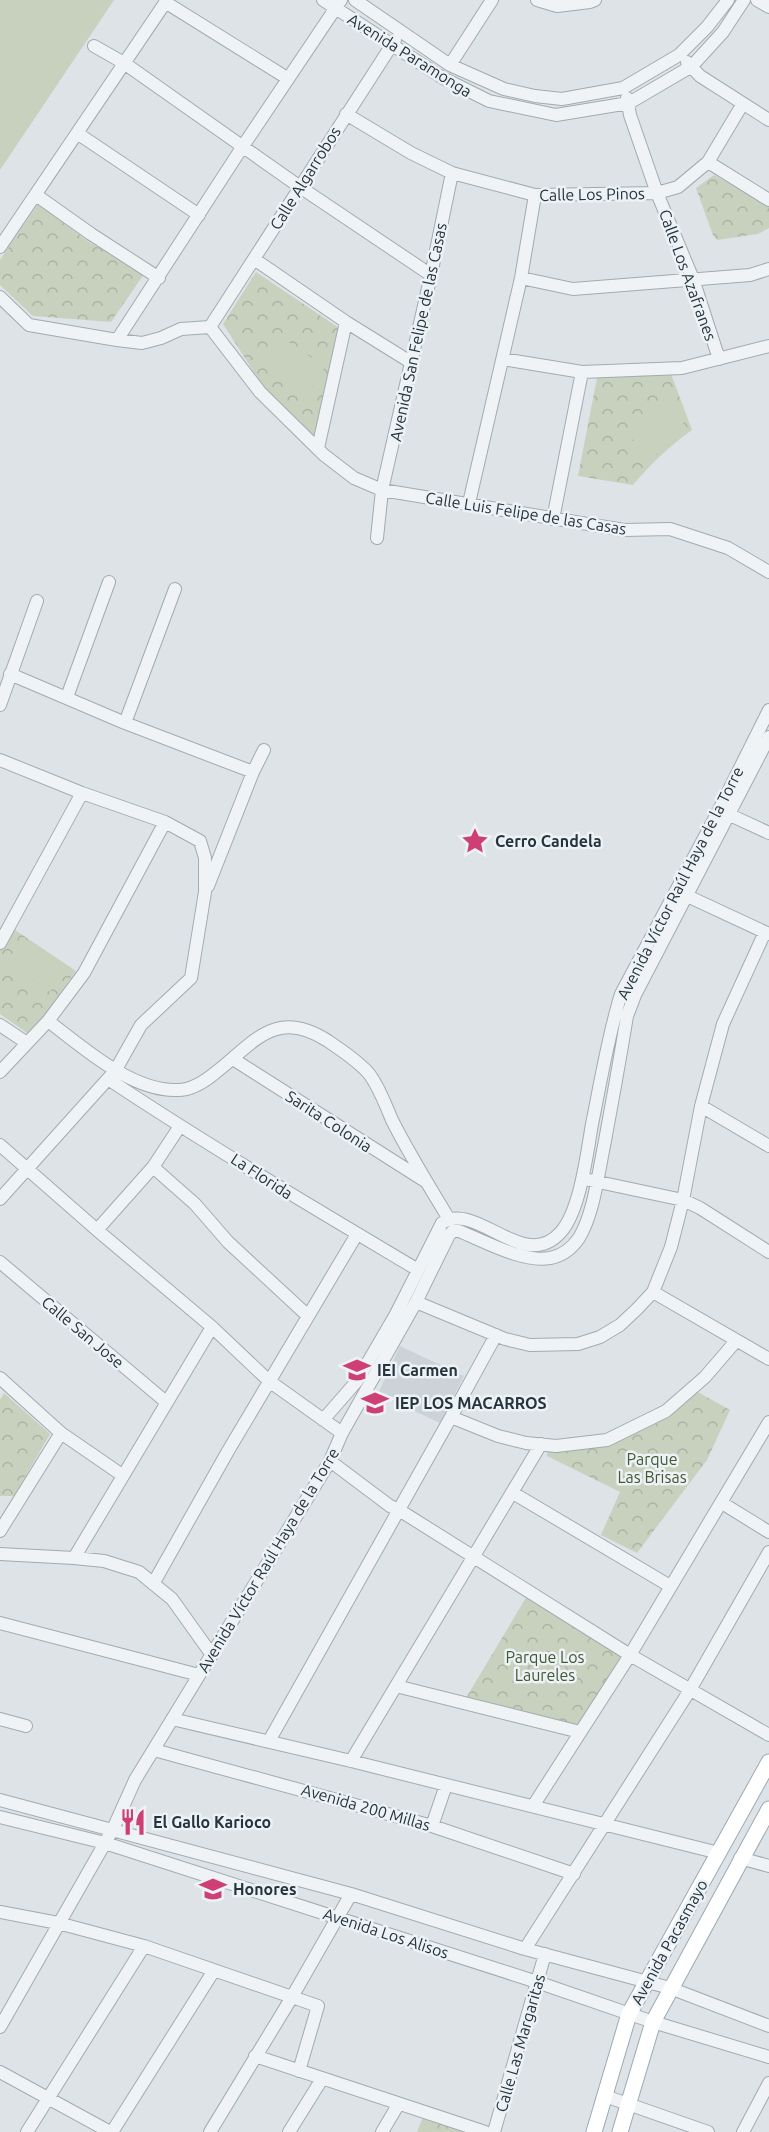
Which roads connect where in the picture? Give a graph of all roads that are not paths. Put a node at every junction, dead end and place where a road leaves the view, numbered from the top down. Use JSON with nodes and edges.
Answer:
{"nodes":[{"id":1,"x":323,"y":0,"type":"edge"},
{"id":2,"x":355,"y":0,"type":"edge"},
{"id":3,"x":492,"y":0,"type":"edge"},
{"id":4,"x":537,"y":0,"type":"edge"},
{"id":5,"x":595,"y":0,"type":"edge"},
{"id":6,"x":728,"y":0,"type":"edge"},
{"id":7,"x":744,"y":0,"type":"edge"},
{"id":8,"x":757,"y":0,"type":"edge"},
{"id":9,"x":166,"y":1,"type":"edge"},
{"id":10,"x":338,"y":4,"type":"edge"},
{"id":11,"x":769,"y":7,"type":"edge"},
{"id":12,"x":401,"y":30,"type":"junction"},
{"id":13,"x":392,"y":45,"type":"junction"},
{"id":14,"x":94,"y":46,"type":"dead end"},
{"id":15,"x":680,"y":55,"type":"junction"},
{"id":16,"x":123,"y":63,"type":"junction"},
{"id":17,"x":450,"y":65,"type":"junction"},
{"id":18,"x":692,"y":66,"type":"junction"},
{"id":19,"x":287,"y":78,"type":"junction"},
{"id":20,"x":623,"y":88,"type":"junction"},
{"id":21,"x":629,"y":103,"type":"junction"},
{"id":22,"x":742,"y":105,"type":"junction"},
{"id":23,"x":346,"y":114,"type":"junction"},
{"id":24,"x":769,"y":120,"type":"edge"},
{"id":25,"x":77,"y":133,"type":"junction"},
{"id":26,"x":243,"y":146,"type":"junction"},
{"id":27,"x":708,"y":162,"type":"junction"},
{"id":28,"x":452,"y":173,"type":"junction"},
{"id":29,"x":300,"y":187,"type":"junction"},
{"id":30,"x":657,"y":193,"type":"junction"},
{"id":31,"x":36,"y":195,"type":"junction"},
{"id":32,"x":535,"y":195,"type":"junction"},
{"id":33,"x":769,"y":200,"type":"edge"},
{"id":34,"x":199,"y":215,"type":"junction"},
{"id":35,"x":0,"y":248,"type":"edge"},
{"id":36,"x":254,"y":260,"type":"junction"},
{"id":37,"x":769,"y":269,"type":"edge"},
{"id":38,"x":431,"y":275,"type":"junction"},
{"id":39,"x":159,"y":278,"type":"junction"},
{"id":40,"x":521,"y":278,"type":"junction"},
{"id":41,"x":693,"y":279,"type":"junction"},
{"id":42,"x":0,"y":297,"type":"edge"},
{"id":43,"x":346,"y":322,"type":"junction"},
{"id":44,"x":210,"y":327,"type":"junction"},
{"id":45,"x":117,"y":340,"type":"junction"},
{"id":46,"x":769,"y":346,"type":"edge"},
{"id":47,"x":503,"y":359,"type":"junction"},
{"id":48,"x":719,"y":359,"type":"junction"},
{"id":49,"x":412,"y":363,"type":"junction"},
{"id":50,"x":582,"y":372,"type":"junction"},
{"id":51,"x":318,"y":448,"type":"junction"},
{"id":52,"x":382,"y":490,"type":"junction"},
{"id":53,"x":469,"y":503,"type":"junction"},
{"id":54,"x":554,"y":519,"type":"junction"},
{"id":55,"x":377,"y":538,"type":"dead end"},
{"id":56,"x":769,"y":572,"type":"edge"},
{"id":57,"x":109,"y":582,"type":"dead end"},
{"id":58,"x":175,"y":589,"type":"dead end"},
{"id":59,"x":37,"y":601,"type":"dead end"},
{"id":60,"x":10,"y":674,"type":"junction"},
{"id":61,"x":67,"y":697,"type":"junction"},
{"id":62,"x":0,"y":705,"type":"edge"},
{"id":63,"x":769,"y":710,"type":"edge"},
{"id":64,"x":124,"y":723,"type":"junction"},
{"id":65,"x":766,"y":734,"type":"edge"},
{"id":66,"x":264,"y":750,"type":"dead end"},
{"id":67,"x":1,"y":763,"type":"edge"},
{"id":68,"x":253,"y":772,"type":"junction"},
{"id":69,"x":81,"y":793,"type":"junction"},
{"id":70,"x":730,"y":815,"type":"junction"},
{"id":71,"x":165,"y":822,"type":"junction"},
{"id":72,"x":769,"y":833,"type":"edge"},
{"id":73,"x":676,"y":890,"type":"junction"},
{"id":74,"x":205,"y":892,"type":"junction"},
{"id":75,"x":688,"y":896,"type":"junction"},
{"id":76,"x":767,"y":933,"type":"edge"},
{"id":77,"x":0,"y":943,"type":"edge"},
{"id":78,"x":48,"y":1021,"type":"junction"},
{"id":79,"x":0,"y":1025,"type":"edge"},
{"id":80,"x":27,"y":1043,"type":"junction"},
{"id":81,"x":233,"y":1059,"type":"junction"},
{"id":82,"x":0,"y":1072,"type":"edge"},
{"id":83,"x":112,"y":1075,"type":"junction"},
{"id":84,"x":701,"y":1107,"type":"junction"},
{"id":85,"x":180,"y":1126,"type":"junction"},
{"id":86,"x":0,"y":1145,"type":"edge"},
{"id":87,"x":769,"y":1146,"type":"edge"},
{"id":88,"x":153,"y":1167,"type":"junction"},
{"id":89,"x":28,"y":1169,"type":"junction"},
{"id":90,"x":582,"y":1178,"type":"junction"},
{"id":91,"x":426,"y":1181,"type":"junction"},
{"id":92,"x":597,"y":1182,"type":"junction"},
{"id":93,"x":0,"y":1199,"type":"edge"},
{"id":94,"x":683,"y":1200,"type":"junction"},
{"id":95,"x":449,"y":1219,"type":"junction"},
{"id":96,"x":96,"y":1230,"type":"junction"},
{"id":97,"x":357,"y":1234,"type":"junction"},
{"id":98,"x":769,"y":1252,"type":"edge"},
{"id":99,"x":0,"y":1262,"type":"edge"},
{"id":100,"x":418,"y":1270,"type":"junction"},
{"id":101,"x":653,"y":1292,"type":"junction"},
{"id":102,"x":416,"y":1302,"type":"junction"},
{"id":103,"x":308,"y":1316,"type":"junction"},
{"id":104,"x":212,"y":1327,"type":"junction"},
{"id":105,"x":496,"y":1335,"type":"junction"},
{"id":106,"x":736,"y":1341,"type":"junction"},
{"id":107,"x":769,"y":1359,"type":"edge"},
{"id":108,"x":0,"y":1378,"type":"edge"},
{"id":109,"x":269,"y":1381,"type":"junction"},
{"id":110,"x":166,"y":1402,"type":"junction"},
{"id":111,"x":451,"y":1417,"type":"junction"},
{"id":112,"x":323,"y":1420,"type":"junction"},
{"id":113,"x":769,"y":1422,"type":"edge"},
{"id":114,"x":62,"y":1433,"type":"junction"},
{"id":115,"x":342,"y":1433,"type":"junction"},
{"id":116,"x":541,"y":1444,"type":"junction"},
{"id":117,"x":330,"y":1461,"type":"junction"},
{"id":118,"x":122,"y":1475,"type":"junction"},
{"id":119,"x":513,"y":1493,"type":"junction"},
{"id":120,"x":722,"y":1503,"type":"junction"},
{"id":121,"x":399,"y":1510,"type":"junction"},
{"id":122,"x":0,"y":1531,"type":"edge"},
{"id":123,"x":769,"y":1532,"type":"edge"},
{"id":124,"x":769,"y":1552,"type":"edge"},
{"id":125,"x":0,"y":1554,"type":"edge"},
{"id":126,"x":474,"y":1557,"type":"junction"},
{"id":127,"x":74,"y":1558,"type":"junction"},
{"id":128,"x":153,"y":1584,"type":"junction"},
{"id":129,"x":670,"y":1586,"type":"junction"},
{"id":130,"x":0,"y":1623,"type":"edge"},
{"id":131,"x":212,"y":1655,"type":"junction"},
{"id":132,"x":630,"y":1655,"type":"junction"},
{"id":133,"x":199,"y":1675,"type":"junction"},
{"id":134,"x":396,"y":1686,"type":"junction"},
{"id":135,"x":690,"y":1690,"type":"junction"},
{"id":136,"x":0,"y":1719,"type":"edge"},
{"id":137,"x":172,"y":1719,"type":"junction"},
{"id":138,"x":26,"y":1726,"type":"dead end"},
{"id":139,"x":580,"y":1732,"type":"junction"},
{"id":140,"x":769,"y":1736,"type":"edge"},
{"id":141,"x":268,"y":1741,"type":"junction"},
{"id":142,"x":154,"y":1750,"type":"junction"},
{"id":143,"x":351,"y":1761,"type":"junction"},
{"id":144,"x":769,"y":1762,"type":"edge"},
{"id":145,"x":446,"y":1785,"type":"junction"},
{"id":146,"x":0,"y":1800,"type":"edge"},
{"id":147,"x":533,"y":1806,"type":"junction"},
{"id":148,"x":769,"y":1809,"type":"edge"},
{"id":149,"x":0,"y":1817,"type":"edge"},
{"id":150,"x":605,"y":1824,"type":"junction"},
{"id":151,"x":432,"y":1826,"type":"junction"},
{"id":152,"x":113,"y":1829,"type":"junction"},
{"id":153,"x":105,"y":1843,"type":"junction"},
{"id":154,"x":719,"y":1853,"type":"junction"},
{"id":155,"x":740,"y":1858,"type":"junction"},
{"id":156,"x":769,"y":1866,"type":"edge"},
{"id":157,"x":574,"y":1874,"type":"junction"},
{"id":158,"x":351,"y":1894,"type":"junction"},
{"id":159,"x":0,"y":1912,"type":"edge"},
{"id":160,"x":337,"y":1918,"type":"junction"},
{"id":161,"x":58,"y":1923,"type":"junction"},
{"id":162,"x":144,"y":1946,"type":"junction"},
{"id":163,"x":525,"y":1949,"type":"junction"},
{"id":164,"x":545,"y":1954,"type":"junction"},
{"id":165,"x":213,"y":1972,"type":"junction"},
{"id":166,"x":647,"y":1981,"type":"junction"},
{"id":167,"x":537,"y":1982,"type":"junction"},
{"id":168,"x":670,"y":1988,"type":"junction"},
{"id":169,"x":292,"y":1997,"type":"junction"},
{"id":170,"x":629,"y":2014,"type":"junction"},
{"id":171,"x":653,"y":2022,"type":"junction"},
{"id":172,"x":768,"y":2022,"type":"edge"},
{"id":173,"x":0,"y":2027,"type":"edge"},
{"id":174,"x":255,"y":2056,"type":"junction"},
{"id":175,"x":769,"y":2057,"type":"edge"},
{"id":176,"x":299,"y":2071,"type":"junction"},
{"id":177,"x":0,"y":2072,"type":"edge"},
{"id":178,"x":322,"y":2079,"type":"junction"},
{"id":179,"x":769,"y":2083,"type":"edge"},
{"id":180,"x":604,"y":2096,"type":"junction"},
{"id":181,"x":47,"y":2099,"type":"junction"},
{"id":182,"x":629,"y":2103,"type":"junction"},
{"id":183,"x":398,"y":2105,"type":"junction"},
{"id":184,"x":27,"y":2132,"type":"edge"},
{"id":185,"x":111,"y":2132,"type":"edge"},
{"id":186,"x":210,"y":2132,"type":"edge"},
{"id":187,"x":289,"y":2132,"type":"edge"},
{"id":188,"x":382,"y":2132,"type":"edge"},
{"id":189,"x":485,"y":2132,"type":"edge"},
{"id":190,"x":494,"y":2132,"type":"edge"},
{"id":191,"x":594,"y":2132,"type":"edge"},
{"id":192,"x":620,"y":2132,"type":"edge"},
{"id":193,"x":708,"y":2132,"type":"edge"},
{"id":194,"x":743,"y":2132,"type":"edge"}],
"edges":[{"from":1,"to":10,"type":"street","name":"Avenida Paramonga"},
{"from":2,"to":12,"type":"street","name":"Avenida Paramonga"},
{"from":3,"to":17,"type":"street"},
{"from":4,"to":5,"type":"street"},
{"from":6,"to":15,"type":"street","name":"Avenida Paramonga"},
{"from":7,"to":18,"type":"street","name":"Avenida Paramonga"},
{"from":8,"to":11,"type":"street"},
{"from":9,"to":16,"type":"street"},
{"from":9,"to":19,"type":"street"},
{"from":10,"to":13,"type":"street","name":"Avenida Paramonga"},
{"from":10,"to":19,"type":"street"},
{"from":12,"to":13,"type":"street","name":"Calle Algarrobos"},
{"from":12,"to":17,"type":"street","name":"Avenida Paramonga"},
{"from":13,"to":21,"type":"street","name":"Avenida Paramonga"},
{"from":13,"to":23,"type":"street","name":"Calle Algarrobos"},
{"from":14,"to":16,"type":"street"},
{"from":15,"to":18,"type":"street"},
{"from":15,"to":20,"type":"street","name":"Avenida Paramonga"},
{"from":16,"to":25,"type":"street"},
{"from":16,"to":26,"type":"street"},
{"from":17,"to":20,"type":"street","name":"Avenida Paramonga"},
{"from":18,"to":21,"type":"street","name":"Avenida Paramonga"},
{"from":18,"to":22,"type":"street"},
{"from":19,"to":26,"type":"street"},
{"from":20,"to":21,"type":"street","name":"Calle Los Azafranes"},
{"from":21,"to":30,"type":"street","name":"Calle Los Azafranes"},
{"from":22,"to":24,"type":"street"},
{"from":22,"to":27,"type":"street","name":"Calle Los Pinos"},
{"from":23,"to":28,"type":"street","name":"Calle Los Pinos"},
{"from":23,"to":29,"type":"street","name":"Calle Algarrobos"},
{"from":25,"to":31,"type":"street"},
{"from":25,"to":34,"type":"street"},
{"from":26,"to":29,"type":"street"},
{"from":26,"to":34,"type":"street"},
{"from":27,"to":30,"type":"street","name":"Calle Los Pinos"},
{"from":27,"to":33,"type":"street"},
{"from":28,"to":32,"type":"street","name":"Calle Los Pinos"},
{"from":28,"to":38,"type":"street","name":"Avenida San Felipe de las Casas"},
{"from":29,"to":36,"type":"street","name":"Calle Algarrobos"},
{"from":29,"to":38,"type":"street"},
{"from":30,"to":32,"type":"street","name":"Calle Los Pinos"},
{"from":30,"to":41,"type":"street","name":"Calle Los Azafranes"},
{"from":31,"to":35,"type":"street"},
{"from":31,"to":39,"type":"street"},
{"from":32,"to":40,"type":"street"},
{"from":34,"to":39,"type":"street"},
{"from":36,"to":43,"type":"street"},
{"from":36,"to":44,"type":"street","name":"Calle Algarrobos"},
{"from":37,"to":41,"type":"street"},
{"from":38,"to":49,"type":"street","name":"Avenida San Felipe de las Casas"},
{"from":39,"to":45,"type":"street"},
{"from":40,"to":41,"type":"street"},
{"from":40,"to":47,"type":"street"},
{"from":41,"to":48,"type":"street","name":"Calle Los Azafranes"},
{"from":42,"to":45,"type":"street"},
{"from":43,"to":49,"type":"street"},
{"from":43,"to":51,"type":"street"},
{"from":44,"to":45,"type":"street"},
{"from":44,"to":51,"type":"street","name":"Calle Luis Felipe de las Casas"},
{"from":46,"to":48,"type":"street"},
{"from":47,"to":50,"type":"street"},
{"from":47,"to":53,"type":"street"},
{"from":48,"to":50,"type":"street"},
{"from":49,"to":52,"type":"street","name":"Avenida San Felipe de las Casas"},
{"from":50,"to":54,"type":"street"},
{"from":51,"to":52,"type":"street","name":"Calle Luis Felipe de las Casas"},
{"from":52,"to":53,"type":"street","name":"Calle Luis Felipe de las Casas"},
{"from":52,"to":55,"type":"street","name":"Avenida San Felipe de las Casas"},
{"from":53,"to":54,"type":"street","name":"Calle Luis Felipe de las Casas"},
{"from":54,"to":56,"type":"street","name":"Calle Luis Felipe de las Casas"},
{"from":57,"to":61,"type":"street"},
{"from":58,"to":64,"type":"street"},
{"from":59,"to":60,"type":"street"},
{"from":60,"to":61,"type":"street"},
{"from":60,"to":62,"type":"street"},
{"from":61,"to":64,"type":"street"},
{"from":63,"to":65,"type":"street","name":"Avenida Víctor Raúl Haya de la Torre"},
{"from":64,"to":68,"type":"street"},
{"from":65,"to":70,"type":"street"},
{"from":65,"to":73,"type":"street","name":"Avenida Víctor Raúl Haya de la Torre"},
{"from":66,"to":68,"type":"street"},
{"from":67,"to":69,"type":"street"},
{"from":68,"to":74,"type":"street"},
{"from":69,"to":71,"type":"street"},
{"from":69,"to":77,"type":"street"},
{"from":70,"to":72,"type":"street"},
{"from":70,"to":75,"type":"street"},
{"from":71,"to":74,"type":"street"},
{"from":71,"to":78,"type":"street"},
{"from":73,"to":75,"type":"street"},
{"from":73,"to":90,"type":"street","name":"Avenida Víctor Raúl Haya de la Torre"},
{"from":74,"to":83,"type":"street"},
{"from":75,"to":76,"type":"street"},
{"from":75,"to":92,"type":"street"},
{"from":76,"to":84,"type":"street"},
{"from":78,"to":80,"type":"street"},
{"from":78,"to":83,"type":"street"},
{"from":79,"to":80,"type":"street"},
{"from":80,"to":82,"type":"street"},
{"from":81,"to":83,"type":"street"},
{"from":81,"to":91,"type":"street","name":"Sarita Colonia"},
{"from":81,"to":91,"type":"street"},
{"from":83,"to":85,"type":"street","name":"La Florida"},
{"from":83,"to":89,"type":"street"},
{"from":84,"to":87,"type":"street"},
{"from":84,"to":94,"type":"street"},
{"from":85,"to":88,"type":"street"},
{"from":85,"to":97,"type":"street","name":"La Florida"},
{"from":86,"to":89,"type":"street"},
{"from":88,"to":96,"type":"street"},
{"from":88,"to":103,"type":"street"},
{"from":89,"to":93,"type":"street"},
{"from":89,"to":96,"type":"street"},
{"from":90,"to":92,"type":"street"},
{"from":90,"to":95,"type":"street","name":"Avenida Víctor Raúl Haya de la Torre"},
{"from":91,"to":95,"type":"street"},
{"from":92,"to":94,"type":"street"},
{"from":92,"to":102,"type":"street","name":"Avenida Víctor Raúl Haya de la Torre"},
{"from":94,"to":98,"type":"street"},
{"from":94,"to":101,"type":"street"},
{"from":95,"to":100,"type":"street","name":"Avenida Víctor Raúl Haya de la Torre"},
{"from":96,"to":104,"type":"street"},
{"from":97,"to":100,"type":"street","name":"La Florida"},
{"from":97,"to":103,"type":"street"},
{"from":99,"to":110,"type":"street","name":"Calle San Jose"},
{"from":100,"to":112,"type":"street","name":"Avenida Víctor Raúl Haya de la Torre"},
{"from":101,"to":105,"type":"street"},
{"from":101,"to":106,"type":"street"},
{"from":102,"to":105,"type":"street"},
{"from":102,"to":115,"type":"street","name":"Avenida Víctor Raúl Haya de la Torre"},
{"from":103,"to":109,"type":"street"},
{"from":104,"to":109,"type":"street"},
{"from":104,"to":110,"type":"street"},
{"from":105,"to":111,"type":"street"},
{"from":106,"to":107,"type":"street"},
{"from":106,"to":116,"type":"street"},
{"from":108,"to":114,"type":"street"},
{"from":109,"to":112,"type":"street"},
{"from":109,"to":128,"type":"street"},
{"from":110,"to":118,"type":"street"},
{"from":111,"to":116,"type":"street"},
{"from":111,"to":121,"type":"street"},
{"from":112,"to":115,"type":"street"},
{"from":113,"to":120,"type":"street"},
{"from":114,"to":118,"type":"street"},
{"from":114,"to":122,"type":"street"},
{"from":115,"to":117,"type":"street","name":"Avenida Víctor Raúl Haya de la Torre"},
{"from":116,"to":119,"type":"street"},
{"from":117,"to":121,"type":"street"},
{"from":117,"to":131,"type":"street","name":"Avenida Víctor Raúl Haya de la Torre"},
{"from":118,"to":127,"type":"street"},
{"from":119,"to":126,"type":"street"},
{"from":119,"to":129,"type":"street"},
{"from":120,"to":123,"type":"street"},
{"from":120,"to":129,"type":"street"},
{"from":121,"to":126,"type":"street"},
{"from":121,"to":141,"type":"street"},
{"from":124,"to":135,"type":"street"},
{"from":125,"to":127,"type":"street"},
{"from":126,"to":132,"type":"street"},
{"from":126,"to":134,"type":"street"},
{"from":127,"to":128,"type":"street"},
{"from":128,"to":131,"type":"street"},
{"from":129,"to":132,"type":"street"},
{"from":130,"to":133,"type":"street"},
{"from":131,"to":133,"type":"street","name":"Avenida Víctor Raúl Haya de la Torre"},
{"from":132,"to":135,"type":"street"},
{"from":132,"to":139,"type":"street"},
{"from":133,"to":137,"type":"street","name":"Avenida Víctor Raúl Haya de la Torre"},
{"from":134,"to":139,"type":"street"},
{"from":134,"to":143,"type":"street"},
{"from":135,"to":140,"type":"street"},
{"from":135,"to":150,"type":"street"},
{"from":136,"to":138,"type":"street"},
{"from":137,"to":141,"type":"street"},
{"from":137,"to":142,"type":"street","name":"Avenida Víctor Raúl Haya de la Torre"},
{"from":139,"to":147,"type":"street"},
{"from":141,"to":143,"type":"street"},
{"from":142,"to":151,"type":"street","name":"Avenida 200 Millas"},
{"from":142,"to":152,"type":"street","name":"Avenida Víctor Raúl Haya de la Torre"},
{"from":143,"to":145,"type":"street"},
{"from":144,"to":154,"type":"main road","name":"Avenida Pacasmayo"},
{"from":145,"to":147,"type":"street"},
{"from":145,"to":151,"type":"street"},
{"from":146,"to":152,"type":"street","name":"Avenida Los Alisos"},
{"from":147,"to":150,"type":"street"},
{"from":148,"to":155,"type":"main road","name":"Avenida Pacasmayo"},
{"from":149,"to":153,"type":"street","name":"Avenida Los Alisos"},
{"from":150,"to":154,"type":"street"},
{"from":150,"to":157,"type":"street"},
{"from":151,"to":157,"type":"street","name":"Avenida 200 Millas"},
{"from":152,"to":153,"type":"street","name":"Avenida Víctor Raúl Haya de la Torre"},
{"from":152,"to":158,"type":"street","name":"Avenida Los Alisos"},
{"from":153,"to":160,"type":"street","name":"Avenida Los Alisos"},
{"from":153,"to":161,"type":"street","name":"Avenida Víctor Raúl Haya de la Torre"},
{"from":154,"to":166,"type":"main road","name":"Avenida Pacasmayo"},
{"from":155,"to":156,"type":"street"},
{"from":155,"to":168,"type":"main road","name":"Avenida Pacasmayo"},
{"from":157,"to":163,"type":"street"},
{"from":158,"to":160,"type":"street"},
{"from":158,"to":163,"type":"street","name":"Avenida Los Alisos"},
{"from":159,"to":161,"type":"street"},
{"from":160,"to":167,"type":"street","name":"Avenida Los Alisos"},
{"from":160,"to":169,"type":"street"},
{"from":161,"to":162,"type":"street"},
{"from":161,"to":173,"type":"street","name":"Avenida Víctor Raúl Haya de la Torre"},
{"from":162,"to":165,"type":"street"},
{"from":162,"to":181,"type":"street"},
{"from":163,"to":164,"type":"street","name":"Avenida Los Alisos"},
{"from":164,"to":166,"type":"street","name":"Avenida Los Alisos"},
{"from":164,"to":167,"type":"street","name":"Calle Las Margaritas"},
{"from":165,"to":169,"type":"street"},
{"from":165,"to":185,"type":"street"},
{"from":166,"to":168,"type":"street","name":"Avenida Los Alisos"},
{"from":166,"to":170,"type":"main road","name":"Avenida Pacasmayo"},
{"from":167,"to":170,"type":"street","name":"Avenida Los Alisos"},
{"from":167,"to":190,"type":"street","name":"Calle Las Margaritas"},
{"from":168,"to":171,"type":"main road","name":"Avenida Pacasmayo"},
{"from":168,"to":172,"type":"street","name":"Avenida Los Alisos"},
{"from":169,"to":174,"type":"street"},
{"from":169,"to":176,"type":"street"},
{"from":170,"to":171,"type":"street","name":"Avenida Los Alisos"},
{"from":170,"to":180,"type":"main road","name":"Avenida Pacasmayo"},
{"from":171,"to":175,"type":"street","name":"Avenida Los Alisos"},
{"from":171,"to":182,"type":"main road","name":"Avenida Pacasmayo"},
{"from":174,"to":176,"type":"street"},
{"from":174,"to":186,"type":"street"},
{"from":176,"to":178,"type":"street"},
{"from":177,"to":181,"type":"street"},
{"from":178,"to":183,"type":"street"},
{"from":178,"to":187,"type":"street"},
{"from":179,"to":194,"type":"street"},
{"from":180,"to":182,"type":"street"},
{"from":180,"to":191,"type":"main road","name":"Avenida Pacasmayo"},
{"from":181,"to":184,"type":"street"},
{"from":181,"to":185,"type":"street"},
{"from":182,"to":192,"type":"main road","name":"Avenida Pacasmayo"},
{"from":182,"to":193,"type":"street"},
{"from":183,"to":188,"type":"street"},
{"from":183,"to":189,"type":"street"}]}
